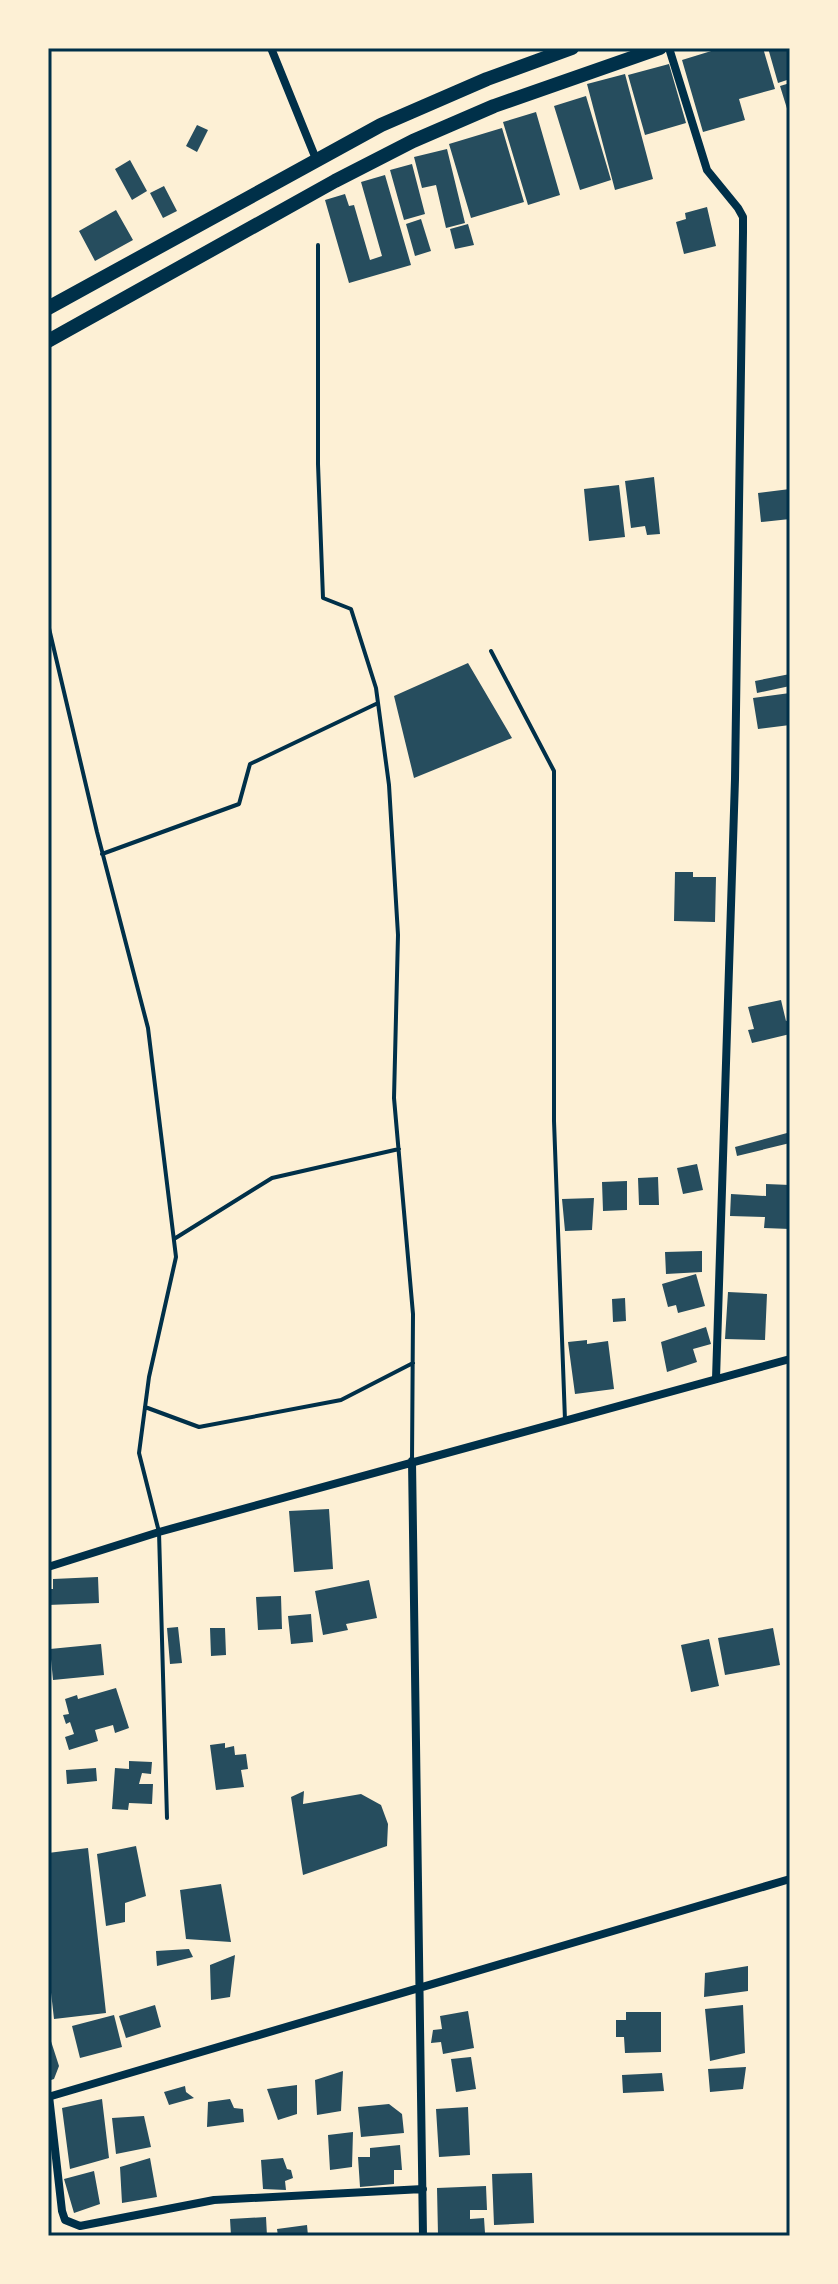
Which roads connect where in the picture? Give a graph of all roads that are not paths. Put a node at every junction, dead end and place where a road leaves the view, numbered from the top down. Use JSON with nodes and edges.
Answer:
{"nodes":[{"id":1,"x":271,"y":48,"type":"edge"},
{"id":2,"x":572,"y":48,"type":"edge"},
{"id":3,"x":660,"y":48,"type":"edge"},
{"id":4,"x":669,"y":48,"type":"edge"},
{"id":5,"x":316,"y":159,"type":"junction"},
{"id":6,"x":318,"y":245,"type":"dead end"},
{"id":7,"x":48,"y":308,"type":"edge"},
{"id":8,"x":48,"y":341,"type":"edge"},
{"id":9,"x":48,"y":624,"type":"edge"},
{"id":10,"x":491,"y":651,"type":"dead end"},
{"id":11,"x":378,"y":703,"type":"junction"},
{"id":12,"x":102,"y":854,"type":"junction"},
{"id":13,"x":399,"y":1149,"type":"junction"},
{"id":14,"x":174,"y":1239,"type":"junction"},
{"id":15,"x":790,"y":1359,"type":"edge"},
{"id":16,"x":413,"y":1363,"type":"junction"},
{"id":17,"x":716,"y":1379,"type":"junction"},
{"id":18,"x":145,"y":1407,"type":"junction"},
{"id":19,"x":565,"y":1423,"type":"junction"},
{"id":20,"x":412,"y":1461,"type":"junction"},
{"id":21,"x":159,"y":1532,"type":"junction"},
{"id":22,"x":48,"y":1567,"type":"edge"},
{"id":23,"x":167,"y":1818,"type":"dead end"},
{"id":24,"x":790,"y":1879,"type":"edge"},
{"id":25,"x":421,"y":1987,"type":"junction"},
{"id":26,"x":49,"y":2097,"type":"edge"},
{"id":27,"x":423,"y":2189,"type":"junction"},
{"id":28,"x":423,"y":2236,"type":"edge"}],
"edges":[{"from":1,"to":5,"type":"street"},
{"from":2,"to":5,"type":"main road"},
{"from":3,"to":8,"type":"main road"},
{"from":4,"to":17,"type":"street"},
{"from":5,"to":7,"type":"main road"},
{"from":6,"to":11,"type":"lane"},
{"from":9,"to":12,"type":"lane"},
{"from":10,"to":19,"type":"lane"},
{"from":11,"to":12,"type":"lane"},
{"from":11,"to":13,"type":"lane"},
{"from":12,"to":14,"type":"lane"},
{"from":13,"to":14,"type":"lane"},
{"from":13,"to":16,"type":"lane"},
{"from":14,"to":18,"type":"lane"},
{"from":15,"to":17,"type":"street"},
{"from":16,"to":18,"type":"lane"},
{"from":16,"to":20,"type":"lane"},
{"from":17,"to":19,"type":"street"},
{"from":18,"to":21,"type":"lane"},
{"from":19,"to":20,"type":"street"},
{"from":20,"to":21,"type":"street"},
{"from":20,"to":25,"type":"street"},
{"from":21,"to":22,"type":"street"},
{"from":21,"to":23,"type":"lane"},
{"from":24,"to":25,"type":"street"},
{"from":25,"to":26,"type":"street"},
{"from":25,"to":27,"type":"street"},
{"from":26,"to":27,"type":"street"},
{"from":27,"to":28,"type":"street"}]}
